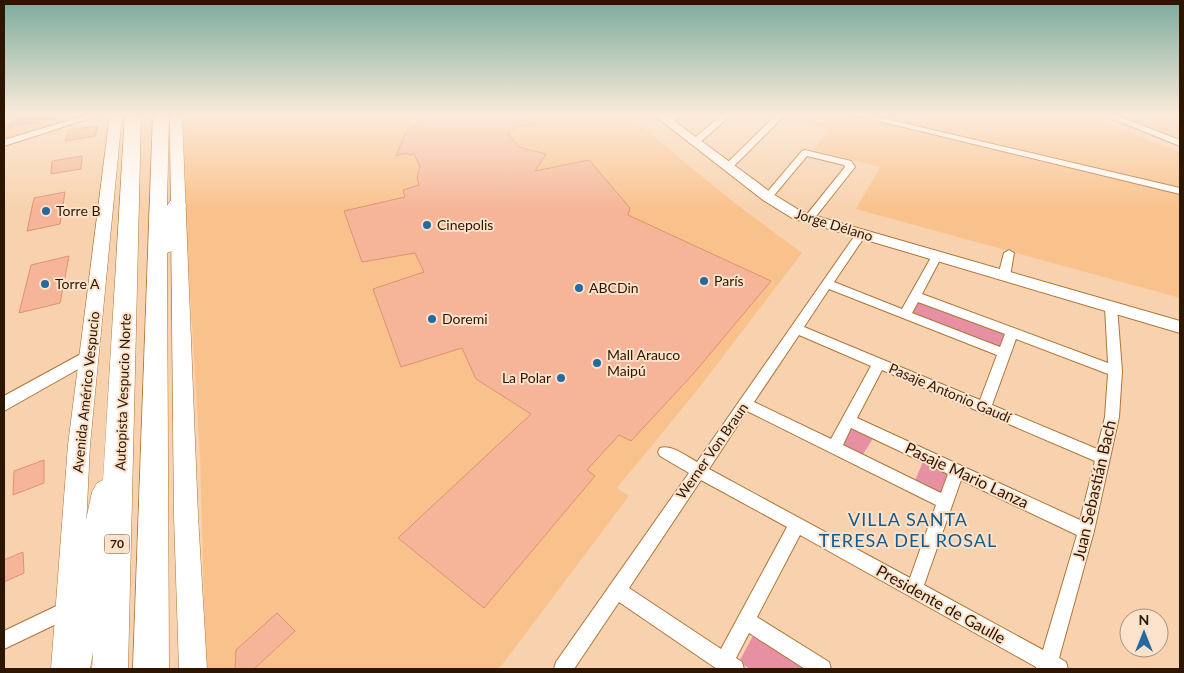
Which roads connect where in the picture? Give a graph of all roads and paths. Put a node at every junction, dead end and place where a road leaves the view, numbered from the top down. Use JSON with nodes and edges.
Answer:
{"nodes":[{"id":1,"x":112,"y":146,"type":"edge"},
{"id":2,"x":126,"y":146,"type":"edge"},
{"id":3,"x":131,"y":146,"type":"edge"},
{"id":4,"x":161,"y":146,"type":"edge"},
{"id":5,"x":177,"y":146,"type":"edge"},
{"id":6,"x":701,"y":146,"type":"edge"},
{"id":7,"x":749,"y":146,"type":"edge"},
{"id":8,"x":991,"y":146,"type":"edge"},
{"id":9,"x":130,"y":159,"type":"junction"},
{"id":10,"x":728,"y":167,"type":"junction"},
{"id":11,"x":1180,"y":191,"type":"edge"},
{"id":12,"x":768,"y":197,"type":"junction"},
{"id":13,"x":178,"y":205,"type":"junction"},
{"id":14,"x":809,"y":218,"type":"junction"},
{"id":15,"x":862,"y":233,"type":"junction"},
{"id":16,"x":1009,"y":254,"type":"dead end"},
{"id":17,"x":937,"y":256,"type":"junction"},
{"id":18,"x":1004,"y":276,"type":"junction"},
{"id":19,"x":157,"y":278,"type":"junction"},
{"id":20,"x":827,"y":284,"type":"junction"},
{"id":21,"x":915,"y":296,"type":"junction"},
{"id":22,"x":1111,"y":307,"type":"junction"},
{"id":23,"x":905,"y":314,"type":"junction"},
{"id":24,"x":1180,"y":327,"type":"edge"},
{"id":25,"x":796,"y":329,"type":"junction"},
{"id":26,"x":1012,"y":332,"type":"junction"},
{"id":27,"x":1004,"y":353,"type":"junction"},
{"id":28,"x":90,"y":355,"type":"junction"},
{"id":29,"x":879,"y":363,"type":"junction"},
{"id":30,"x":1115,"y":371,"type":"junction"},
{"id":31,"x":4,"y":404,"type":"edge"},
{"id":32,"x":745,"y":404,"type":"junction"},
{"id":33,"x":984,"y":408,"type":"junction"},
{"id":34,"x":122,"y":419,"type":"junction"},
{"id":35,"x":848,"y":420,"type":"junction"},
{"id":36,"x":834,"y":447,"type":"junction"},
{"id":37,"x":665,"y":452,"type":"dead end"},
{"id":38,"x":1104,"y":458,"type":"junction"},
{"id":39,"x":698,"y":470,"type":"junction"},
{"id":40,"x":957,"y":470,"type":"junction"},
{"id":41,"x":945,"y":502,"type":"junction"},
{"id":42,"x":797,"y":524,"type":"junction"},
{"id":43,"x":1086,"y":531,"type":"junction"},
{"id":44,"x":914,"y":589,"type":"junction"},
{"id":45,"x":617,"y":590,"type":"junction"},
{"id":46,"x":69,"y":609,"type":"junction"},
{"id":47,"x":746,"y":620,"type":"junction"},
{"id":48,"x":4,"y":640,"type":"edge"},
{"id":49,"x":729,"y":665,"type":"edge"},
{"id":50,"x":1051,"y":667,"type":"edge"},
{"id":51,"x":65,"y":669,"type":"edge"},
{"id":52,"x":72,"y":669,"type":"edge"},
{"id":53,"x":110,"y":669,"type":"edge"},
{"id":54,"x":151,"y":669,"type":"edge"},
{"id":55,"x":193,"y":669,"type":"edge"},
{"id":56,"x":563,"y":669,"type":"edge"},
{"id":57,"x":822,"y":669,"type":"edge"}],
"edges":[{"from":1,"to":28,"type":"main road","name":"Avenida Américo Vespucio"},
{"from":2,"to":9,"type":"highway"},
{"from":3,"to":9,"type":"highway","name":"Autopista Vespucio Norte","number":"70"},
{"from":4,"to":19,"type":"highway"},
{"from":5,"to":13,"type":"main road"},
{"from":6,"to":10,"type":"street","name":"Jorge Délano"},
{"from":7,"to":10,"type":"street"},
{"from":8,"to":11,"type":"street"},
{"from":9,"to":34,"type":"highway","name":"Autopista Vespucio Norte","number":"70"},
{"from":10,"to":12,"type":"street","name":"Jorge Délano"},
{"from":12,"to":14,"type":"street","name":"Jorge Délano"},
{"from":12,"to":14,"type":"street"},
{"from":13,"to":19,"type":"highway"},
{"from":13,"to":55,"type":"main road"},
{"from":14,"to":15,"type":"street","name":"Jorge Délano"},
{"from":15,"to":17,"type":"street","name":"Jorge Délano"},
{"from":15,"to":20,"type":"street","name":"Werner Von Braun"},
{"from":16,"to":18,"type":"street"},
{"from":17,"to":18,"type":"street","name":"Jorge Délano"},
{"from":17,"to":21,"type":"street"},
{"from":18,"to":22,"type":"street","name":"Jorge Délano"},
{"from":19,"to":54,"type":"highway"},
{"from":20,"to":23,"type":"street"},
{"from":20,"to":25,"type":"street","name":"Werner Von Braun"},
{"from":21,"to":23,"type":"street"},
{"from":21,"to":26,"type":"street"},
{"from":22,"to":24,"type":"street","name":"Jorge Délano"},
{"from":22,"to":30,"type":"street","name":"Juan Sebastián Bach"},
{"from":23,"to":27,"type":"street"},
{"from":25,"to":29,"type":"street","name":"Pasaje Antonio Gaudí"},
{"from":25,"to":32,"type":"street","name":"Werner Von Braun"},
{"from":26,"to":27,"type":"street"},
{"from":26,"to":30,"type":"street"},
{"from":27,"to":33,"type":"street"},
{"from":28,"to":31,"type":"street"},
{"from":28,"to":46,"type":"main road","name":"Avenida Américo Vespucio"},
{"from":29,"to":33,"type":"street","name":"Pasaje Antonio Gaudí"},
{"from":29,"to":35,"type":"street"},
{"from":30,"to":38,"type":"street","name":"Juan Sebastián Bach"},
{"from":32,"to":36,"type":"street"},
{"from":32,"to":39,"type":"street","name":"Werner Von Braun"},
{"from":33,"to":38,"type":"street","name":"Pasaje Antonio Gaudí"},
{"from":34,"to":52,"type":"highway"},
{"from":34,"to":53,"type":"highway","name":"Autopista Vespucio Norte","number":"70"},
{"from":35,"to":36,"type":"street"},
{"from":35,"to":40,"type":"street","name":"Pasaje Mario Lanza"},
{"from":36,"to":41,"type":"street"},
{"from":37,"to":39,"type":"street","name":"Presidente de Gaulle"},
{"from":38,"to":43,"type":"street","name":"Juan Sebastián Bach"},
{"from":39,"to":42,"type":"street","name":"Presidente de Gaulle"},
{"from":39,"to":45,"type":"street","name":"Werner Von Braun"},
{"from":40,"to":41,"type":"street"},
{"from":40,"to":43,"type":"street","name":"Pasaje Mario Lanza"},
{"from":41,"to":44,"type":"street"},
{"from":42,"to":44,"type":"street","name":"Presidente de Gaulle"},
{"from":42,"to":47,"type":"street"},
{"from":43,"to":50,"type":"street","name":"Juan Sebastián Bach"},
{"from":44,"to":50,"type":"street","name":"Presidente de Gaulle"},
{"from":45,"to":49,"type":"street"},
{"from":45,"to":56,"type":"street","name":"Werner Von Braun"},
{"from":46,"to":48,"type":"street"},
{"from":46,"to":51,"type":"main road","name":"Avenida Américo Vespucio"},
{"from":47,"to":49,"type":"street"},
{"from":47,"to":57,"type":"street"}]}
